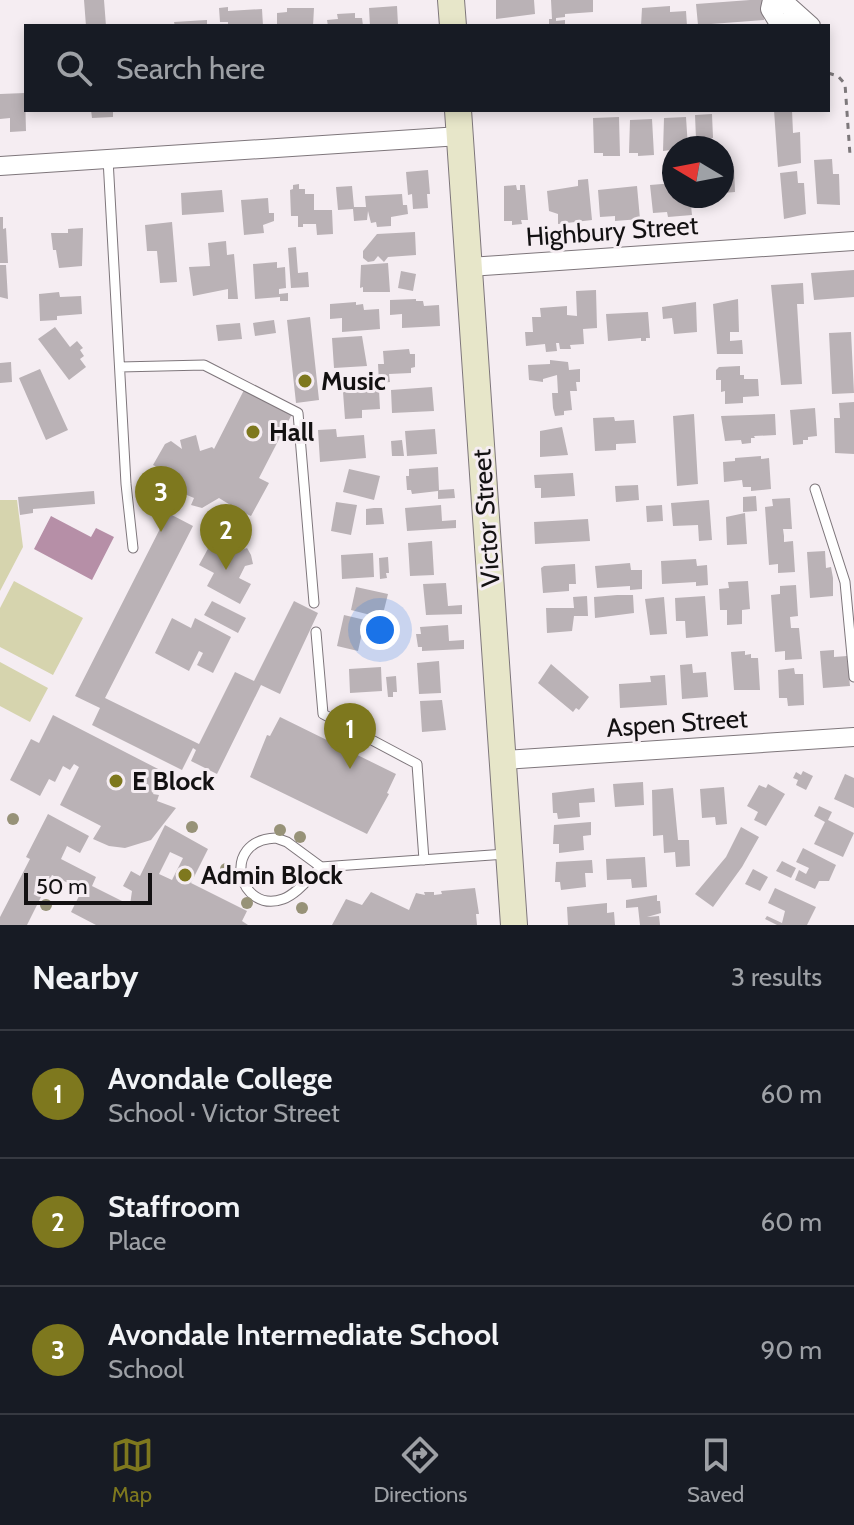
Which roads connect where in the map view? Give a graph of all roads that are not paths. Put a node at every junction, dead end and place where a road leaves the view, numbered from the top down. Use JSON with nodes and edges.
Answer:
{"nodes":[{"id":1,"x":451,"y":0,"type":"edge"},
{"id":2,"x":772,"y":0,"type":"edge"},
{"id":3,"x":782,"y":0,"type":"edge"},
{"id":4,"x":806,"y":21,"type":"edge"},
{"id":5,"x":453,"y":24,"type":"edge"},
{"id":6,"x":459,"y":123,"type":"edge"},
{"id":7,"x":108,"y":159,"type":"junction"},
{"id":8,"x":0,"y":166,"type":"edge"},
{"id":9,"x":854,"y":241,"type":"edge"},
{"id":10,"x":469,"y":267,"type":"junction"},
{"id":11,"x":120,"y":367,"type":"junction"},
{"id":12,"x":815,"y":489,"type":"dead end"},
{"id":13,"x":133,"y":548,"type":"dead end"},
{"id":14,"x":314,"y":603,"type":"dead end"},
{"id":15,"x":316,"y":632,"type":"dead end"},
{"id":16,"x":854,"y":677,"type":"edge"},
{"id":17,"x":854,"y":737,"type":"edge"},
{"id":18,"x":503,"y":760,"type":"junction"},
{"id":19,"x":509,"y":854,"type":"junction"},
{"id":20,"x":424,"y":860,"type":"junction"},
{"id":21,"x":321,"y":867,"type":"junction"},
{"id":22,"x":514,"y":925,"type":"edge"}],
"edges":[{"from":1,"to":5,"type":"street"},
{"from":2,"to":4,"type":"street"},
{"from":3,"to":4,"type":"street"},
{"from":6,"to":7,"type":"street"},
{"from":6,"to":10,"type":"street","name":"Victor Street"},
{"from":7,"to":8,"type":"street"},
{"from":7,"to":11,"type":"lane"},
{"from":9,"to":10,"type":"street","name":"Highbury Street"},
{"from":10,"to":18,"type":"street","name":"Victor Street"},
{"from":11,"to":13,"type":"lane"},
{"from":11,"to":14,"type":"lane"},
{"from":12,"to":16,"type":"lane"},
{"from":15,"to":20,"type":"lane"},
{"from":17,"to":18,"type":"street","name":"Aspen Street"},
{"from":18,"to":19,"type":"street","name":"Victor Street"},
{"from":19,"to":20,"type":"lane"},
{"from":19,"to":22,"type":"street","name":"Victor Street"},
{"from":20,"to":21,"type":"lane"},
{"from":21,"to":21,"type":"lane"}]}
